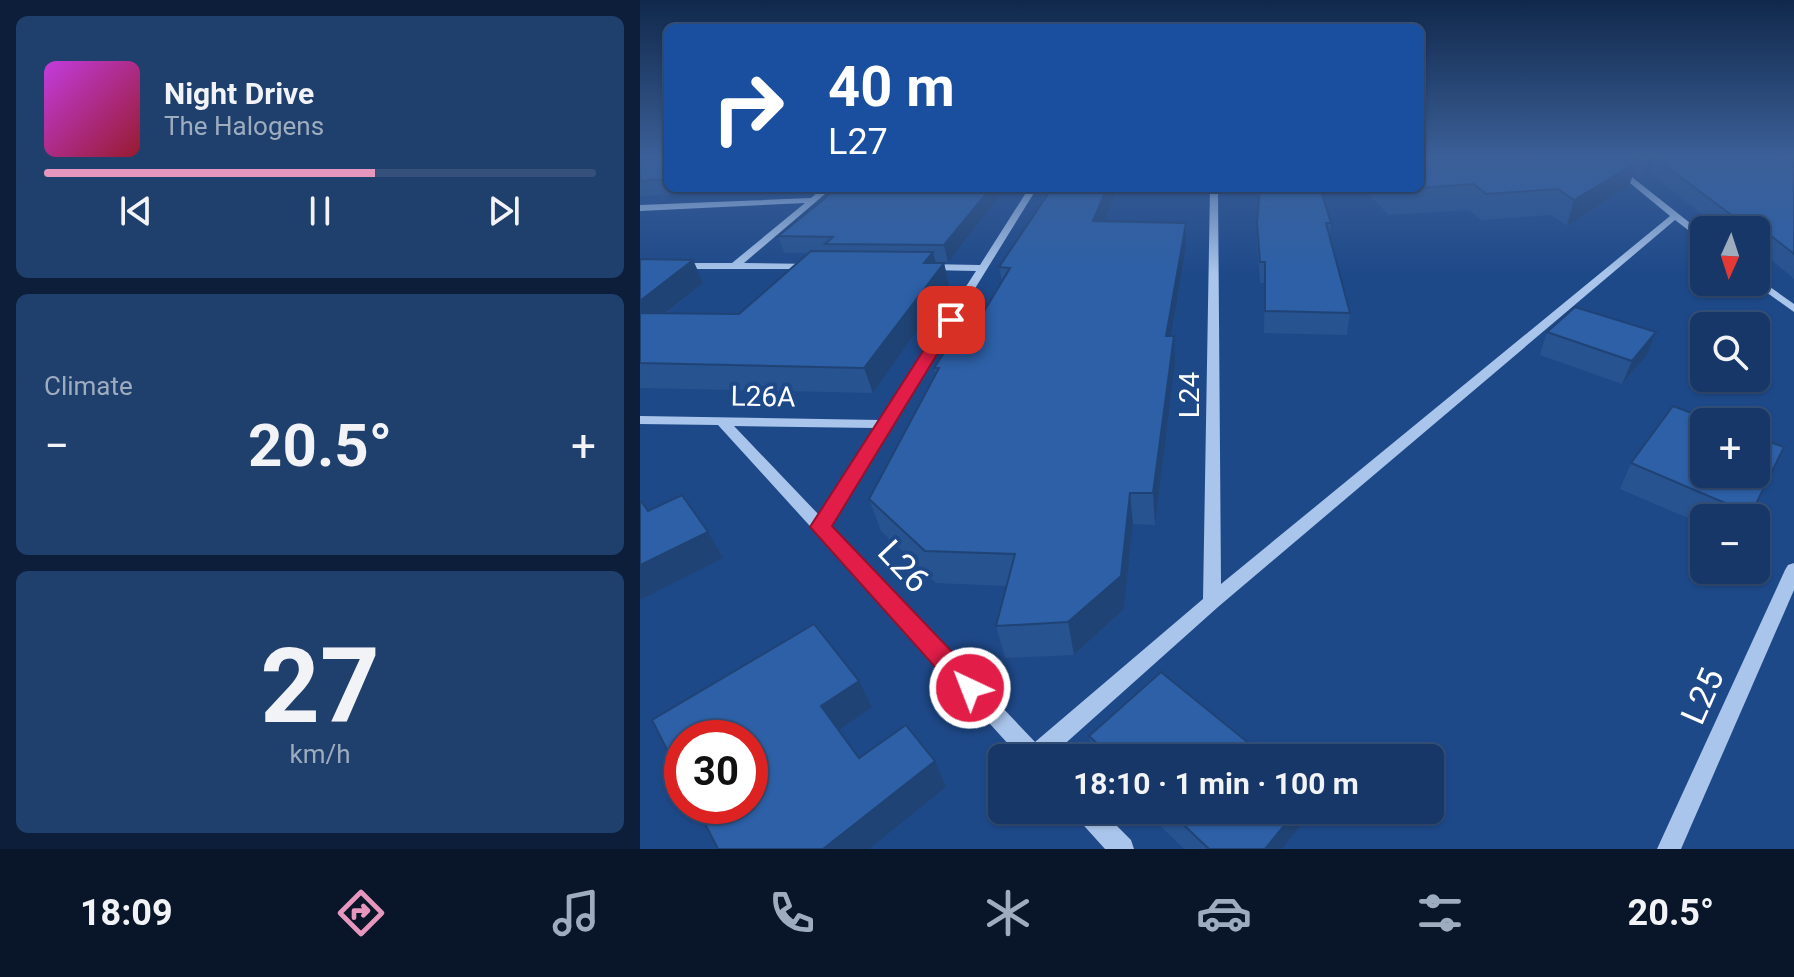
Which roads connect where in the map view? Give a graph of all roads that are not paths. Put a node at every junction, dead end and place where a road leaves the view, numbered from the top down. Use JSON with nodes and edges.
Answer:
{"nodes":[{"id":1,"x":821,"y":195,"type":"edge"},
{"id":2,"x":1029,"y":195,"type":"edge"},
{"id":3,"x":1214,"y":195,"type":"edge"},
{"id":4,"x":1648,"y":195,"type":"edge"},
{"id":5,"x":815,"y":200,"type":"junction"},
{"id":6,"x":640,"y":208,"type":"edge"},
{"id":7,"x":1675,"y":216,"type":"junction"},
{"id":8,"x":1690,"y":228,"type":"edge"},
{"id":9,"x":671,"y":265,"type":"edge"},
{"id":10,"x":734,"y":266,"type":"junction"},
{"id":11,"x":828,"y":267,"type":"edge"},
{"id":12,"x":921,"y":267,"type":"edge"},
{"id":13,"x":983,"y":268,"type":"junction"},
{"id":14,"x":1770,"y":291,"type":"edge"},
{"id":15,"x":1794,"y":309,"type":"edge"},
{"id":16,"x":640,"y":420,"type":"edge"},
{"id":17,"x":722,"y":421,"type":"junction"},
{"id":18,"x":886,"y":424,"type":"junction"},
{"id":19,"x":820,"y":527,"type":"junction"},
{"id":20,"x":1794,"y":570,"type":"edge"},
{"id":21,"x":1212,"y":602,"type":"junction"},
{"id":22,"x":1023,"y":744,"type":"edge"},
{"id":23,"x":1050,"y":744,"type":"edge"},
{"id":24,"x":1098,"y":824,"type":"edge"},
{"id":25,"x":1122,"y":849,"type":"edge"},
{"id":26,"x":1669,"y":849,"type":"edge"}],
"edges":[{"from":1,"to":5,"type":"street"},
{"from":2,"to":13,"type":"street"},
{"from":3,"to":21,"type":"street","name":"L24"},
{"from":4,"to":7,"type":"street"},
{"from":5,"to":6,"type":"street"},
{"from":5,"to":10,"type":"street"},
{"from":7,"to":8,"type":"street"},
{"from":7,"to":21,"type":"street"},
{"from":9,"to":10,"type":"street"},
{"from":10,"to":11,"type":"street"},
{"from":12,"to":13,"type":"street"},
{"from":13,"to":18,"type":"street"},
{"from":14,"to":15,"type":"street"},
{"from":16,"to":17,"type":"street","name":"L26A"},
{"from":17,"to":18,"type":"street","name":"L26A"},
{"from":17,"to":19,"type":"street","name":"L26"},
{"from":18,"to":19,"type":"street"},
{"from":19,"to":22,"type":"street","name":"L26"},
{"from":20,"to":26,"type":"street","name":"L25"},
{"from":21,"to":23,"type":"street"},
{"from":24,"to":25,"type":"street"}]}
